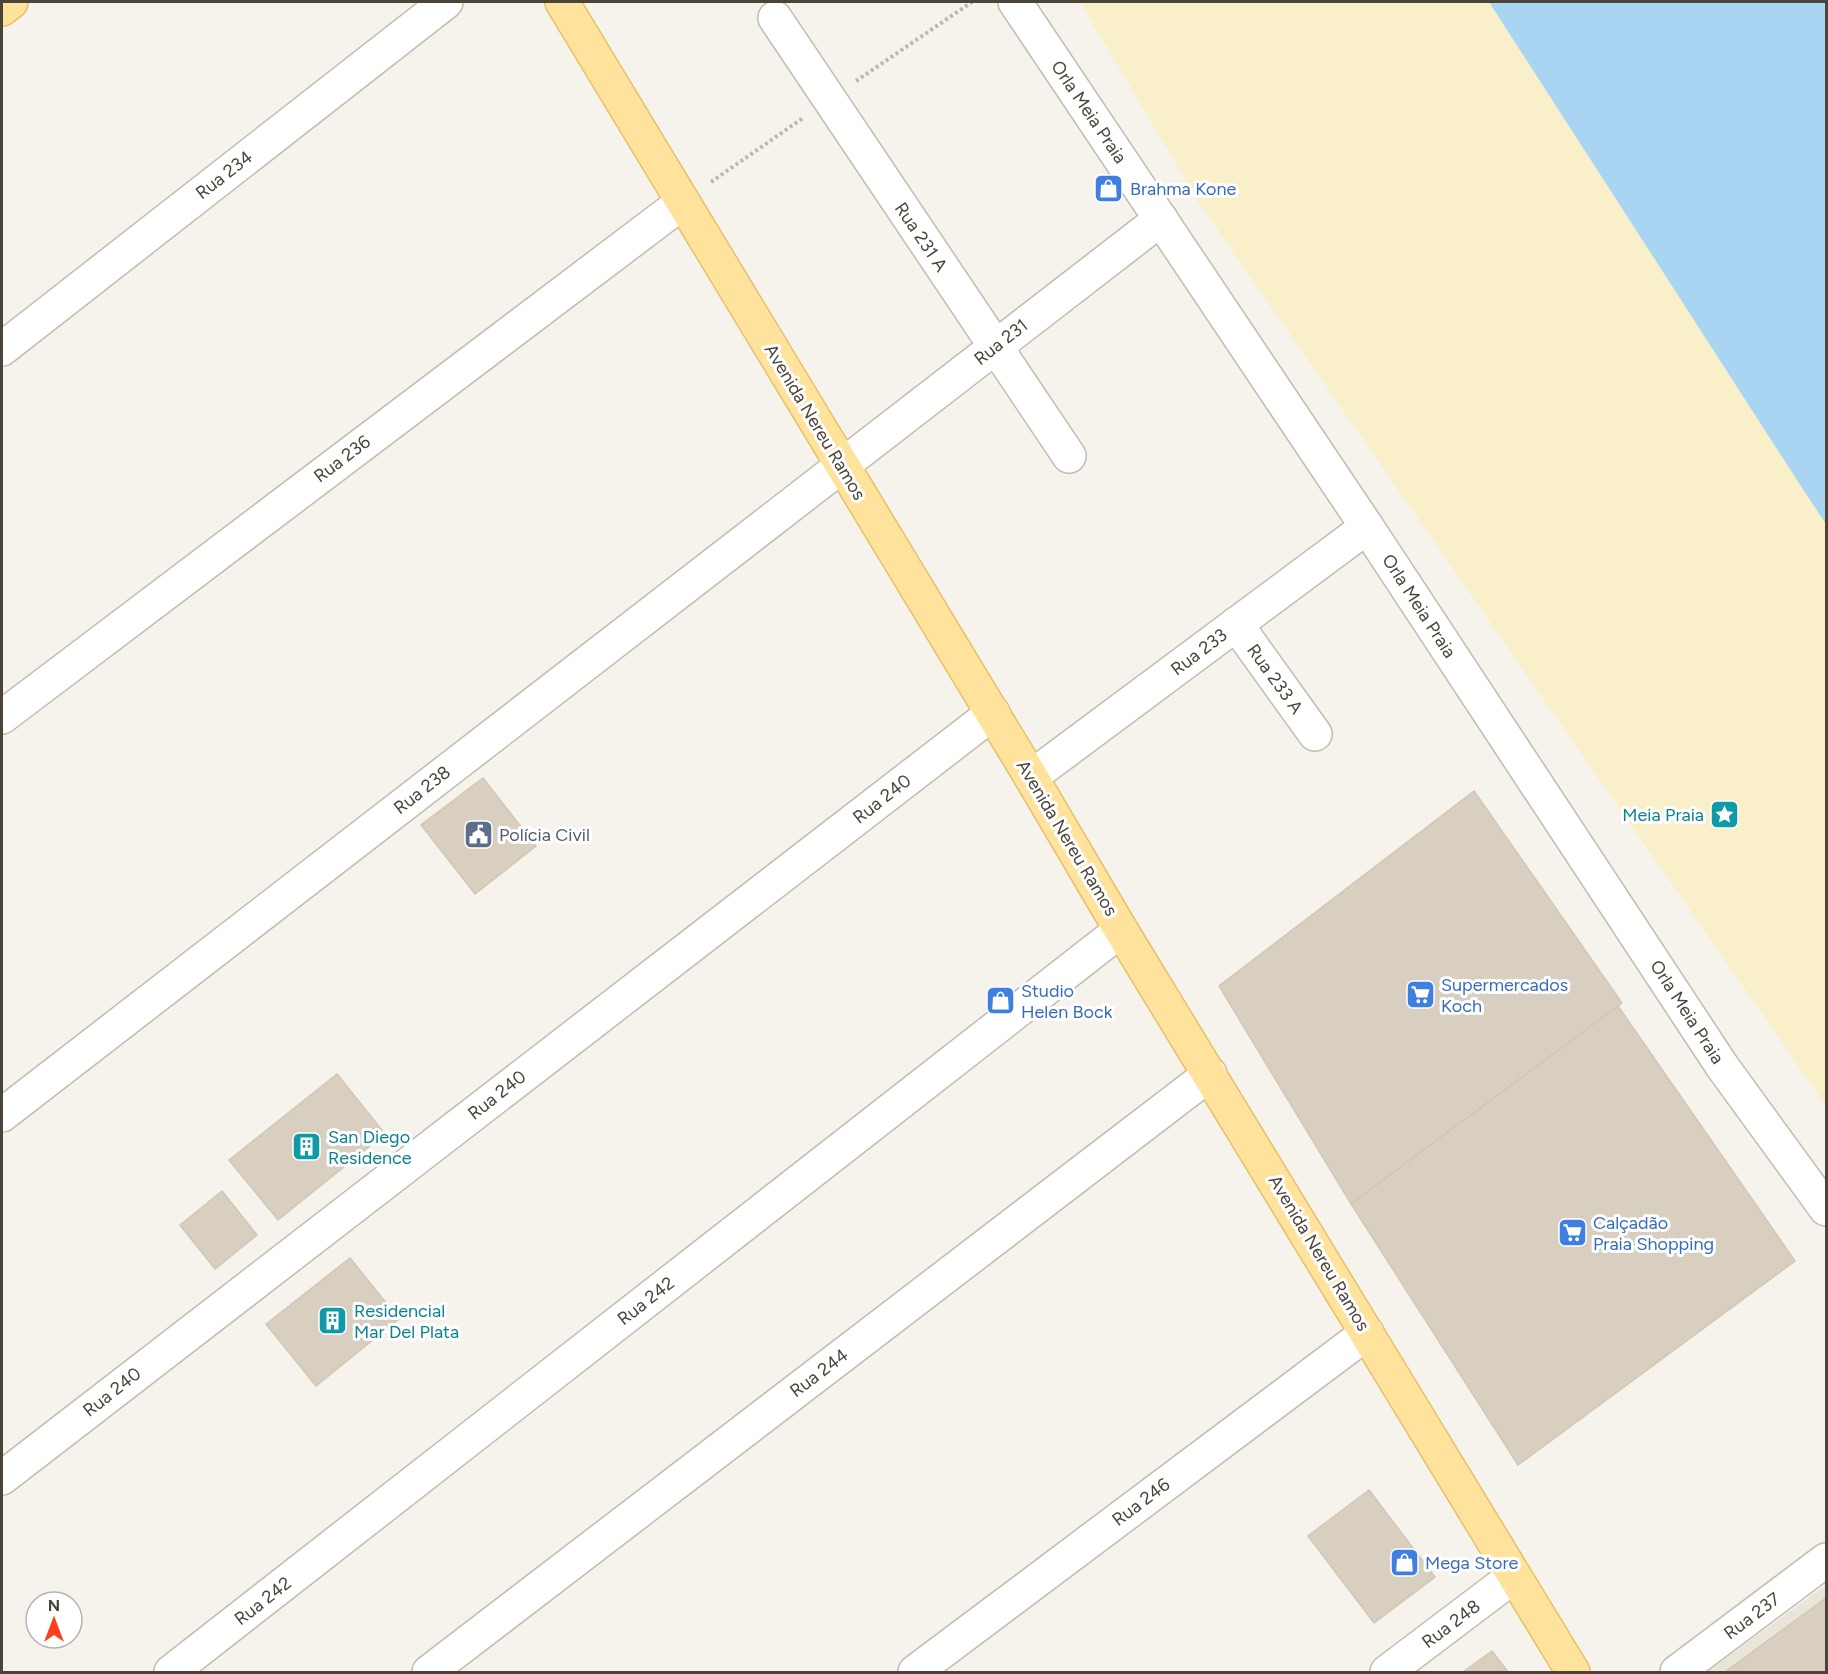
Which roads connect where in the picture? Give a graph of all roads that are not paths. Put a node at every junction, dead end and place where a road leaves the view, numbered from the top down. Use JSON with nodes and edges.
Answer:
{"nodes":[{"id":1,"x":11,"y":2,"type":"edge"},
{"id":2,"x":446,"y":2,"type":"edge"},
{"id":3,"x":562,"y":2,"type":"edge"},
{"id":4,"x":1015,"y":2,"type":"edge"},
{"id":5,"x":2,"y":9,"type":"edge"},
{"id":6,"x":775,"y":18,"type":"dead end"},
{"id":7,"x":683,"y":202,"type":"junction"},
{"id":8,"x":1161,"y":219,"type":"junction"},
{"id":9,"x":995,"y":347,"type":"junction"},
{"id":10,"x":2,"y":349,"type":"edge"},
{"id":11,"x":1069,"y":456,"type":"dead end"},
{"id":12,"x":842,"y":466,"type":"junction"},
{"id":13,"x":1367,"y":527,"type":"junction"},
{"id":14,"x":1236,"y":624,"type":"junction"},
{"id":15,"x":993,"y":713,"type":"junction"},
{"id":16,"x":2,"y":717,"type":"edge"},
{"id":17,"x":1315,"y":734,"type":"dead end"},
{"id":18,"x":1031,"y":777,"type":"junction"},
{"id":19,"x":1121,"y":930,"type":"junction"},
{"id":20,"x":1210,"y":1074,"type":"junction"},
{"id":21,"x":2,"y":1115,"type":"edge"},
{"id":22,"x":1827,"y":1209,"type":"edge"},
{"id":23,"x":1367,"y":1333,"type":"junction"},
{"id":24,"x":2,"y":1478,"type":"edge"},
{"id":25,"x":1827,"y":1560,"type":"edge"},
{"id":26,"x":1514,"y":1576,"type":"junction"},
{"id":27,"x":171,"y":1672,"type":"edge"},
{"id":28,"x":429,"y":1672,"type":"edge"},
{"id":29,"x":915,"y":1672,"type":"edge"},
{"id":30,"x":1387,"y":1672,"type":"edge"},
{"id":31,"x":1573,"y":1672,"type":"edge"},
{"id":32,"x":1677,"y":1672,"type":"edge"}],
"edges":[{"from":1,"to":5,"type":"main road"},
{"from":2,"to":10,"type":"street","name":"Rua 234"},
{"from":3,"to":7,"type":"main road","name":"Avenida Nereu Ramos"},
{"from":4,"to":8,"type":"street","name":"Orla Meia Praia"},
{"from":6,"to":9,"type":"street","name":"Rua 231 A"},
{"from":7,"to":12,"type":"main road","name":"Avenida Nereu Ramos"},
{"from":7,"to":16,"type":"street","name":"Rua 236"},
{"from":8,"to":9,"type":"street","name":"Rua 231"},
{"from":8,"to":13,"type":"street","name":"Orla Meia Praia"},
{"from":9,"to":11,"type":"street","name":"Rua 231 A"},
{"from":9,"to":12,"type":"street","name":"Rua 231"},
{"from":12,"to":15,"type":"main road","name":"Avenida Nereu Ramos"},
{"from":12,"to":21,"type":"street","name":"Rua 238"},
{"from":13,"to":14,"type":"street","name":"Rua 233"},
{"from":13,"to":22,"type":"street","name":"Orla Meia Praia"},
{"from":14,"to":17,"type":"street","name":"Rua 233 A"},
{"from":14,"to":18,"type":"street","name":"Rua 233"},
{"from":15,"to":18,"type":"main road","name":"Avenida Nereu Ramos"},
{"from":15,"to":24,"type":"street","name":"Rua 240"},
{"from":18,"to":19,"type":"main road","name":"Avenida Nereu Ramos"},
{"from":19,"to":20,"type":"main road","name":"Avenida Nereu Ramos"},
{"from":19,"to":27,"type":"street","name":"Rua 242"},
{"from":20,"to":23,"type":"main road","name":"Avenida Nereu Ramos"},
{"from":20,"to":28,"type":"street","name":"Rua 244"},
{"from":23,"to":26,"type":"main road","name":"Avenida Nereu Ramos"},
{"from":23,"to":29,"type":"street","name":"Rua 246"},
{"from":25,"to":32,"type":"street","name":"Rua 237"},
{"from":26,"to":30,"type":"street","name":"Rua 248"},
{"from":26,"to":31,"type":"main road","name":"Avenida Nereu Ramos"}]}
